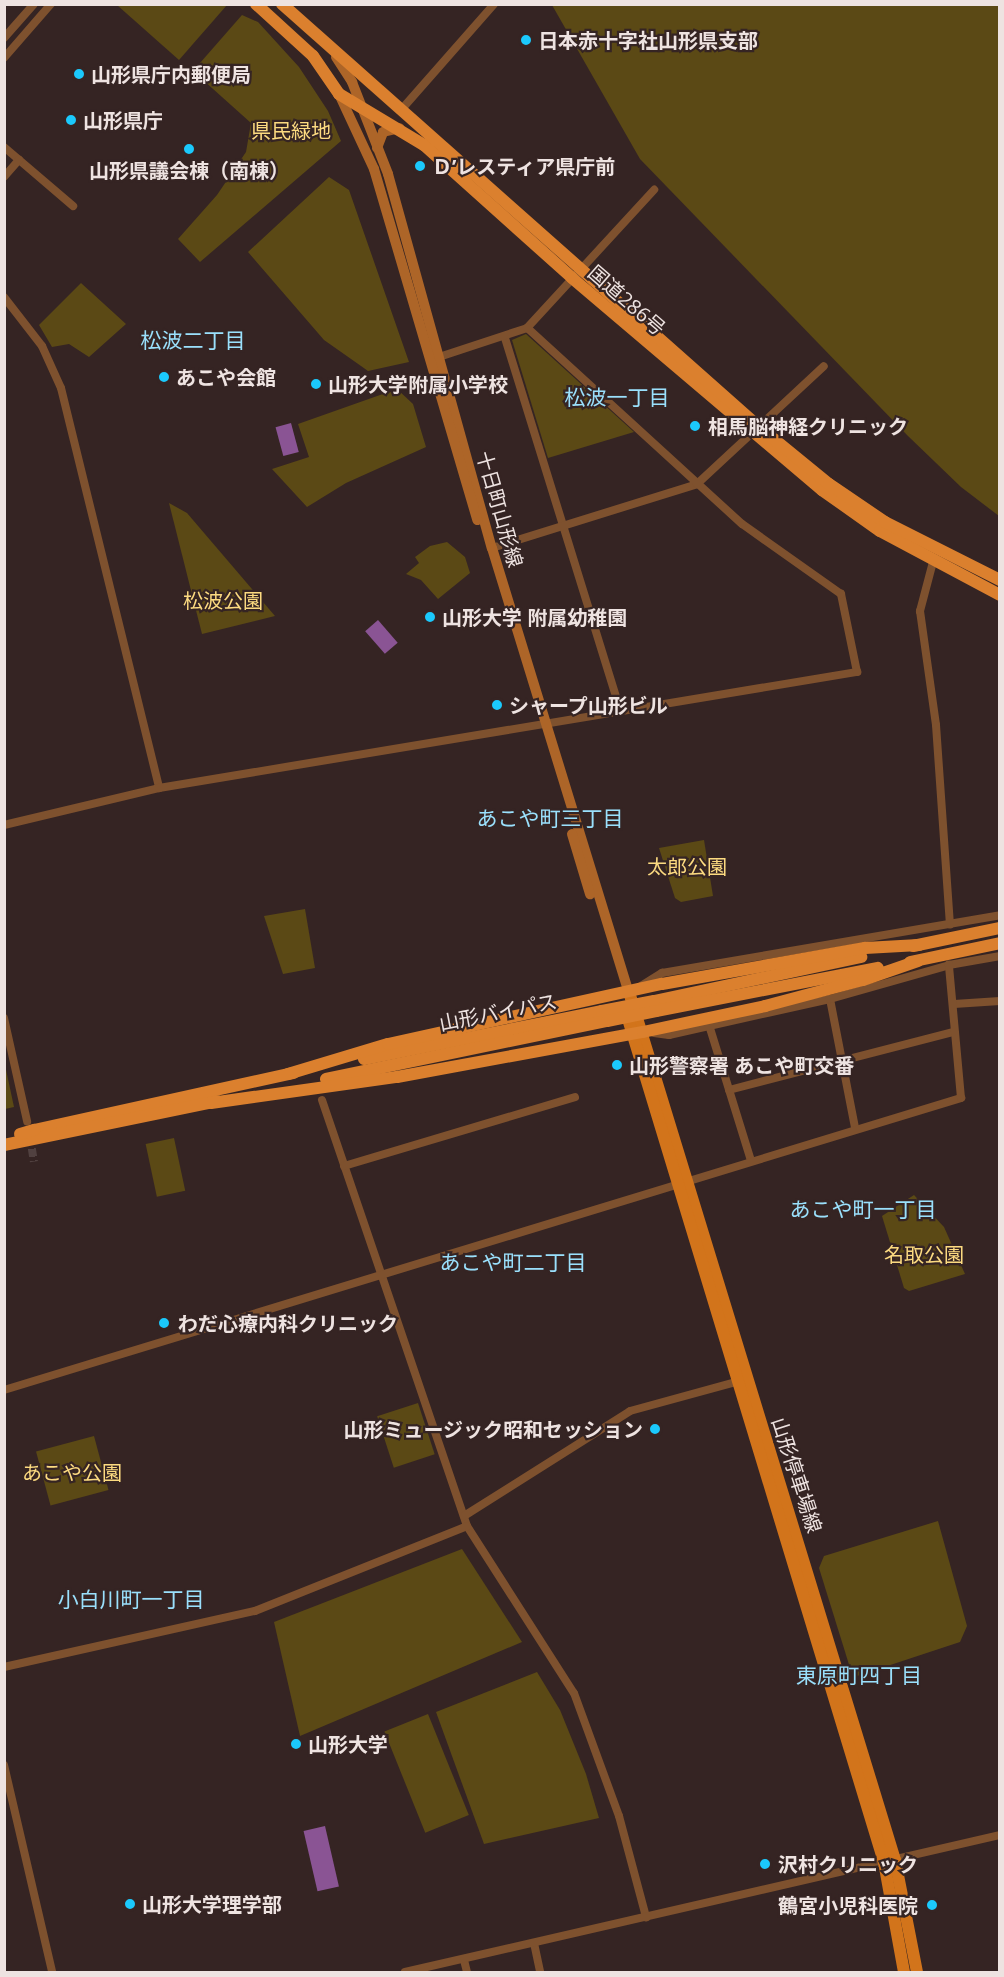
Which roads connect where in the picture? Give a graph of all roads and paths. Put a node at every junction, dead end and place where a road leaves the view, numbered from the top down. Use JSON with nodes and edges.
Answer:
{"nodes":[{"id":1,"x":34,"y":4,"type":"edge"},
{"id":2,"x":51,"y":4,"type":"edge"},
{"id":3,"x":256,"y":4,"type":"edge"},
{"id":4,"x":282,"y":4,"type":"edge"},
{"id":5,"x":494,"y":4,"type":"edge"},
{"id":6,"x":4,"y":38,"type":"edge"},
{"id":7,"x":325,"y":43,"type":"junction"},
{"id":8,"x":4,"y":58,"type":"edge"},
{"id":9,"x":339,"y":94,"type":"junction"},
{"id":10,"x":401,"y":110,"type":"junction"},
{"id":11,"x":363,"y":111,"type":"junction"},
{"id":12,"x":400,"y":128,"type":"junction"},
{"id":13,"x":4,"y":147,"type":"edge"},
{"id":14,"x":377,"y":149,"type":"junction"},
{"id":15,"x":19,"y":160,"type":"junction"},
{"id":16,"x":4,"y":177,"type":"edge"},
{"id":17,"x":654,"y":190,"type":"dead end"},
{"id":18,"x":73,"y":206,"type":"dead end"},
{"id":19,"x":576,"y":274,"type":"junction"},
{"id":20,"x":4,"y":297,"type":"edge"},
{"id":21,"x":526,"y":328,"type":"junction"},
{"id":22,"x":505,"y":338,"type":"junction"},
{"id":23,"x":439,"y":357,"type":"junction"},
{"id":24,"x":824,"y":366,"type":"dead end"},
{"id":25,"x":756,"y":431,"type":"junction"},
{"id":26,"x":697,"y":484,"type":"junction"},
{"id":27,"x":561,"y":527,"type":"junction"},
{"id":28,"x":492,"y":548,"type":"junction"},
{"id":29,"x":934,"y":556,"type":"junction"},
{"id":30,"x":999,"y":580,"type":"edge"},
{"id":31,"x":999,"y":595,"type":"edge"},
{"id":32,"x":620,"y":709,"type":"junction"},
{"id":33,"x":542,"y":722,"type":"junction"},
{"id":34,"x":159,"y":788,"type":"junction"},
{"id":35,"x":4,"y":825,"type":"edge"},
{"id":36,"x":999,"y":915,"type":"edge"},
{"id":37,"x":950,"y":925,"type":"junction"},
{"id":38,"x":999,"y":928,"type":"edge"},
{"id":39,"x":999,"y":943,"type":"edge"},
{"id":40,"x":919,"y":945,"type":"junction"},
{"id":41,"x":999,"y":956,"type":"edge"},
{"id":42,"x":918,"y":960,"type":"junction"},
{"id":43,"x":949,"y":965,"type":"junction"},
{"id":44,"x":625,"y":993,"type":"junction"},
{"id":45,"x":831,"y":999,"type":"junction"},
{"id":46,"x":999,"y":1001,"type":"edge"},
{"id":47,"x":954,"y":1004,"type":"junction"},
{"id":48,"x":655,"y":1006,"type":"junction"},
{"id":49,"x":605,"y":1016,"type":"junction"},
{"id":50,"x":4,"y":1018,"type":"edge"},
{"id":51,"x":709,"y":1025,"type":"junction"},
{"id":52,"x":954,"y":1032,"type":"junction"},
{"id":53,"x":638,"y":1033,"type":"junction"},
{"id":54,"x":842,"y":1061,"type":"junction"},
{"id":55,"x":288,"y":1074,"type":"junction"},
{"id":56,"x":729,"y":1090,"type":"junction"},
{"id":57,"x":575,"y":1097,"type":"dead end"},
{"id":58,"x":322,"y":1100,"type":"dead end"},
{"id":59,"x":210,"y":1103,"type":"junction"},
{"id":60,"x":31,"y":1126,"type":"junction"},
{"id":61,"x":855,"y":1128,"type":"junction"},
{"id":62,"x":4,"y":1137,"type":"edge"},
{"id":63,"x":4,"y":1145,"type":"edge"},
{"id":64,"x":751,"y":1161,"type":"junction"},
{"id":65,"x":344,"y":1166,"type":"junction"},
{"id":66,"x":682,"y":1185,"type":"junction"},
{"id":67,"x":380,"y":1275,"type":"junction"},
{"id":68,"x":741,"y":1381,"type":"junction"},
{"id":69,"x":4,"y":1390,"type":"edge"},
{"id":70,"x":464,"y":1516,"type":"junction"},
{"id":71,"x":467,"y":1526,"type":"junction"},
{"id":72,"x":4,"y":1667,"type":"edge"},
{"id":73,"x":4,"y":1765,"type":"edge"},
{"id":74,"x":999,"y":1835,"type":"edge"},
{"id":75,"x":889,"y":1861,"type":"junction"},
{"id":76,"x":646,"y":1917,"type":"junction"},
{"id":77,"x":534,"y":1943,"type":"junction"},
{"id":78,"x":465,"y":1960,"type":"junction"},
{"id":79,"x":52,"y":1972,"type":"edge"},
{"id":80,"x":405,"y":1972,"type":"edge"},
{"id":81,"x":467,"y":1972,"type":"edge"},
{"id":82,"x":540,"y":1972,"type":"edge"},
{"id":83,"x":904,"y":1972,"type":"edge"},
{"id":84,"x":917,"y":1972,"type":"edge"}],
"edges":[{"from":1,"to":6,"type":"street"},
{"from":2,"to":8,"type":"street"},
{"from":3,"to":9,"type":"highway","name":"国道286号"},
{"from":4,"to":7,"type":"highway","name":"国道286号"},
{"from":5,"to":10,"type":"street"},
{"from":7,"to":10,"type":"highway","name":"国道286号"},
{"from":7,"to":11,"type":"main road","name":"十日町山形線"},
{"from":9,"to":11,"type":"highway","name":"国道286号"},
{"from":9,"to":33,"type":"main road","name":"十日町山形線"},
{"from":10,"to":19,"type":"highway","name":"国道286号"},
{"from":11,"to":12,"type":"highway","name":"国道286号"},
{"from":11,"to":14,"type":"main road","name":"十日町山形線"},
{"from":12,"to":14,"type":"main road"},
{"from":12,"to":19,"type":"highway","name":"国道286号"},
{"from":13,"to":15,"type":"street"},
{"from":14,"to":23,"type":"main road","name":"十日町山形線"},
{"from":15,"to":16,"type":"street"},
{"from":15,"to":18,"type":"street"},
{"from":17,"to":19,"type":"street"},
{"from":19,"to":21,"type":"street"},
{"from":19,"to":25,"type":"highway","name":"国道286号"},
{"from":20,"to":34,"type":"street"},
{"from":21,"to":22,"type":"street"},
{"from":21,"to":26,"type":"street"},
{"from":22,"to":23,"type":"street"},
{"from":22,"to":27,"type":"street"},
{"from":23,"to":28,"type":"main road","name":"十日町山形線"},
{"from":24,"to":25,"type":"street"},
{"from":25,"to":26,"type":"street"},
{"from":25,"to":29,"type":"highway","name":"国道286号"},
{"from":26,"to":27,"type":"street"},
{"from":26,"to":32,"type":"street"},
{"from":27,"to":28,"type":"street"},
{"from":27,"to":32,"type":"street"},
{"from":28,"to":33,"type":"main road","name":"十日町山形線"},
{"from":29,"to":30,"type":"highway","name":"国道286号"},
{"from":29,"to":31,"type":"highway","name":"国道286号"},
{"from":29,"to":37,"type":"street"},
{"from":32,"to":33,"type":"street"},
{"from":33,"to":34,"type":"street"},
{"from":33,"to":44,"type":"main road","name":"十日町山形線"},
{"from":34,"to":35,"type":"street"},
{"from":36,"to":37,"type":"street"},
{"from":37,"to":44,"type":"street"},
{"from":38,"to":40,"type":"highway","name":"山形バイパス"},
{"from":39,"to":42,"type":"highway","name":"山形バイパス"},
{"from":40,"to":44,"type":"highway"},
{"from":40,"to":48,"type":"highway","name":"山形バイパス"},
{"from":41,"to":43,"type":"street"},
{"from":42,"to":48,"type":"highway","name":"山形バイパス"},
{"from":42,"to":53,"type":"highway"},
{"from":43,"to":45,"type":"street"},
{"from":43,"to":47,"type":"street"},
{"from":44,"to":53,"type":"main road","name":"山形停車場線"},
{"from":44,"to":55,"type":"highway"},
{"from":45,"to":51,"type":"street"},
{"from":45,"to":54,"type":"street"},
{"from":46,"to":47,"type":"street"},
{"from":47,"to":52,"type":"street"},
{"from":48,"to":49,"type":"highway","name":"山形バイパス","bridge":true},
{"from":49,"to":55,"type":"highway","name":"山形バイパス"},
{"from":49,"to":59,"type":"highway","name":"山形バイパス"},
{"from":50,"to":60,"type":"street"},
{"from":51,"to":53,"type":"street"},
{"from":51,"to":56,"type":"street"},
{"from":52,"to":54,"type":"street"},
{"from":52,"to":61,"type":"street"},
{"from":53,"to":59,"type":"highway"},
{"from":53,"to":66,"type":"main road","name":"山形停車場線"},
{"from":54,"to":56,"type":"street"},
{"from":54,"to":61,"type":"street"},
{"from":55,"to":60,"type":"highway","name":"山形バイパス"},
{"from":56,"to":64,"type":"street"},
{"from":57,"to":65,"type":"street"},
{"from":58,"to":65,"type":"street"},
{"from":59,"to":63,"type":"highway","name":"山形バイパス"},
{"from":60,"to":62,"type":"highway","name":"山形バイパス","bridge":true},
{"from":61,"to":64,"type":"street"},
{"from":64,"to":66,"type":"street"},
{"from":65,"to":67,"type":"street"},
{"from":66,"to":67,"type":"street"},
{"from":66,"to":68,"type":"main road","name":"山形停車場線"},
{"from":67,"to":69,"type":"street"},
{"from":67,"to":70,"type":"street"},
{"from":68,"to":70,"type":"street"},
{"from":68,"to":75,"type":"main road","name":"山形停車場線"},
{"from":70,"to":71,"type":"street"},
{"from":71,"to":72,"type":"street"},
{"from":71,"to":76,"type":"street"},
{"from":73,"to":79,"type":"street"},
{"from":74,"to":75,"type":"street"},
{"from":75,"to":76,"type":"street"},
{"from":75,"to":83,"type":"main road","name":"山形停車場線"},
{"from":75,"to":84,"type":"main road","name":"山形停車場線"},
{"from":76,"to":77,"type":"street"},
{"from":77,"to":78,"type":"street"},
{"from":77,"to":82,"type":"street"},
{"from":78,"to":80,"type":"street"},
{"from":78,"to":81,"type":"street"}]}
